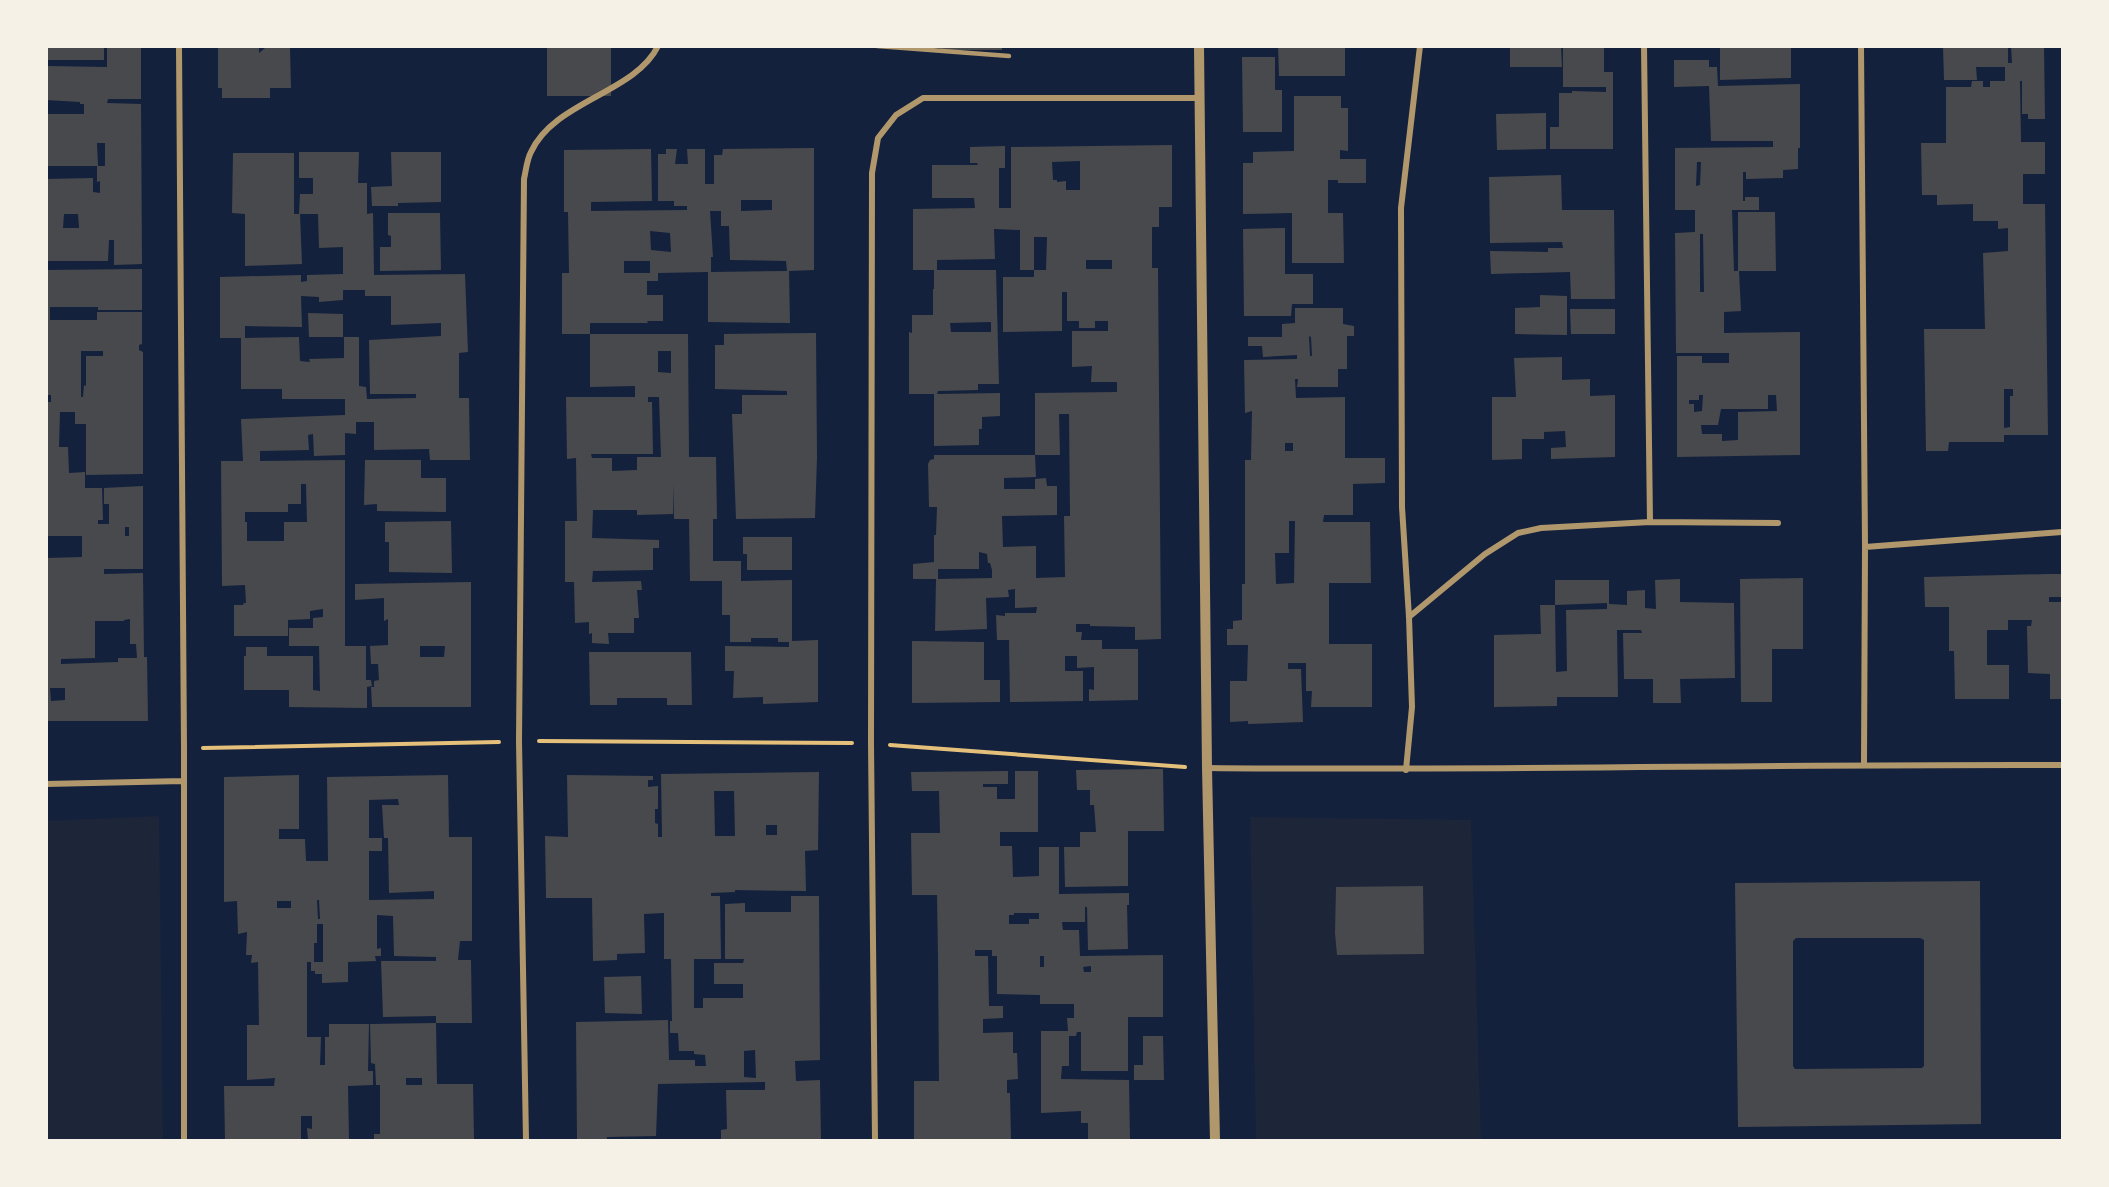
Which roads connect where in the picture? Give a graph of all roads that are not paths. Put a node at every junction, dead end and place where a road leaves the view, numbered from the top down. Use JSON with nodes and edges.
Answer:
{"nodes":[{"id":1,"x":179,"y":46,"type":"edge"},
{"id":2,"x":657,"y":46,"type":"edge"},
{"id":3,"x":877,"y":46,"type":"edge"},
{"id":4,"x":1199,"y":46,"type":"edge"},
{"id":5,"x":1420,"y":46,"type":"edge"},
{"id":6,"x":1644,"y":46,"type":"edge"},
{"id":7,"x":1861,"y":46,"type":"edge"},
{"id":8,"x":1009,"y":56,"type":"dead end"},
{"id":9,"x":1201,"y":98,"type":"junction"},
{"id":10,"x":1650,"y":522,"type":"junction"},
{"id":11,"x":1778,"y":523,"type":"dead end"},
{"id":12,"x":2062,"y":532,"type":"edge"},
{"id":13,"x":1866,"y":547,"type":"junction"},
{"id":14,"x":1410,"y":617,"type":"junction"},
{"id":15,"x":1864,"y":764,"type":"junction"},
{"id":16,"x":2062,"y":765,"type":"edge"},
{"id":17,"x":1207,"y":768,"type":"junction"},
{"id":18,"x":1406,"y":770,"type":"junction"},
{"id":19,"x":183,"y":781,"type":"junction"},
{"id":20,"x":46,"y":783,"type":"edge"},
{"id":21,"x":184,"y":1140,"type":"edge"},
{"id":22,"x":526,"y":1140,"type":"edge"},
{"id":23,"x":876,"y":1140,"type":"edge"},
{"id":24,"x":1215,"y":1140,"type":"edge"}],
"edges":[{"from":1,"to":19,"type":"street"},
{"from":2,"to":22,"type":"street"},
{"from":3,"to":8,"type":"lane"},
{"from":4,"to":9,"type":"street"},
{"from":5,"to":14,"type":"street"},
{"from":6,"to":10,"type":"street"},
{"from":7,"to":13,"type":"street"},
{"from":9,"to":17,"type":"street"},
{"from":9,"to":23,"type":"street"},
{"from":10,"to":11,"type":"street"},
{"from":10,"to":14,"type":"street"},
{"from":12,"to":13,"type":"street"},
{"from":13,"to":15,"type":"street"},
{"from":14,"to":18,"type":"street"},
{"from":15,"to":16,"type":"street"},
{"from":15,"to":18,"type":"street"},
{"from":17,"to":18,"type":"street"},
{"from":17,"to":24,"type":"street"},
{"from":19,"to":20,"type":"street"},
{"from":19,"to":21,"type":"street"}]}
